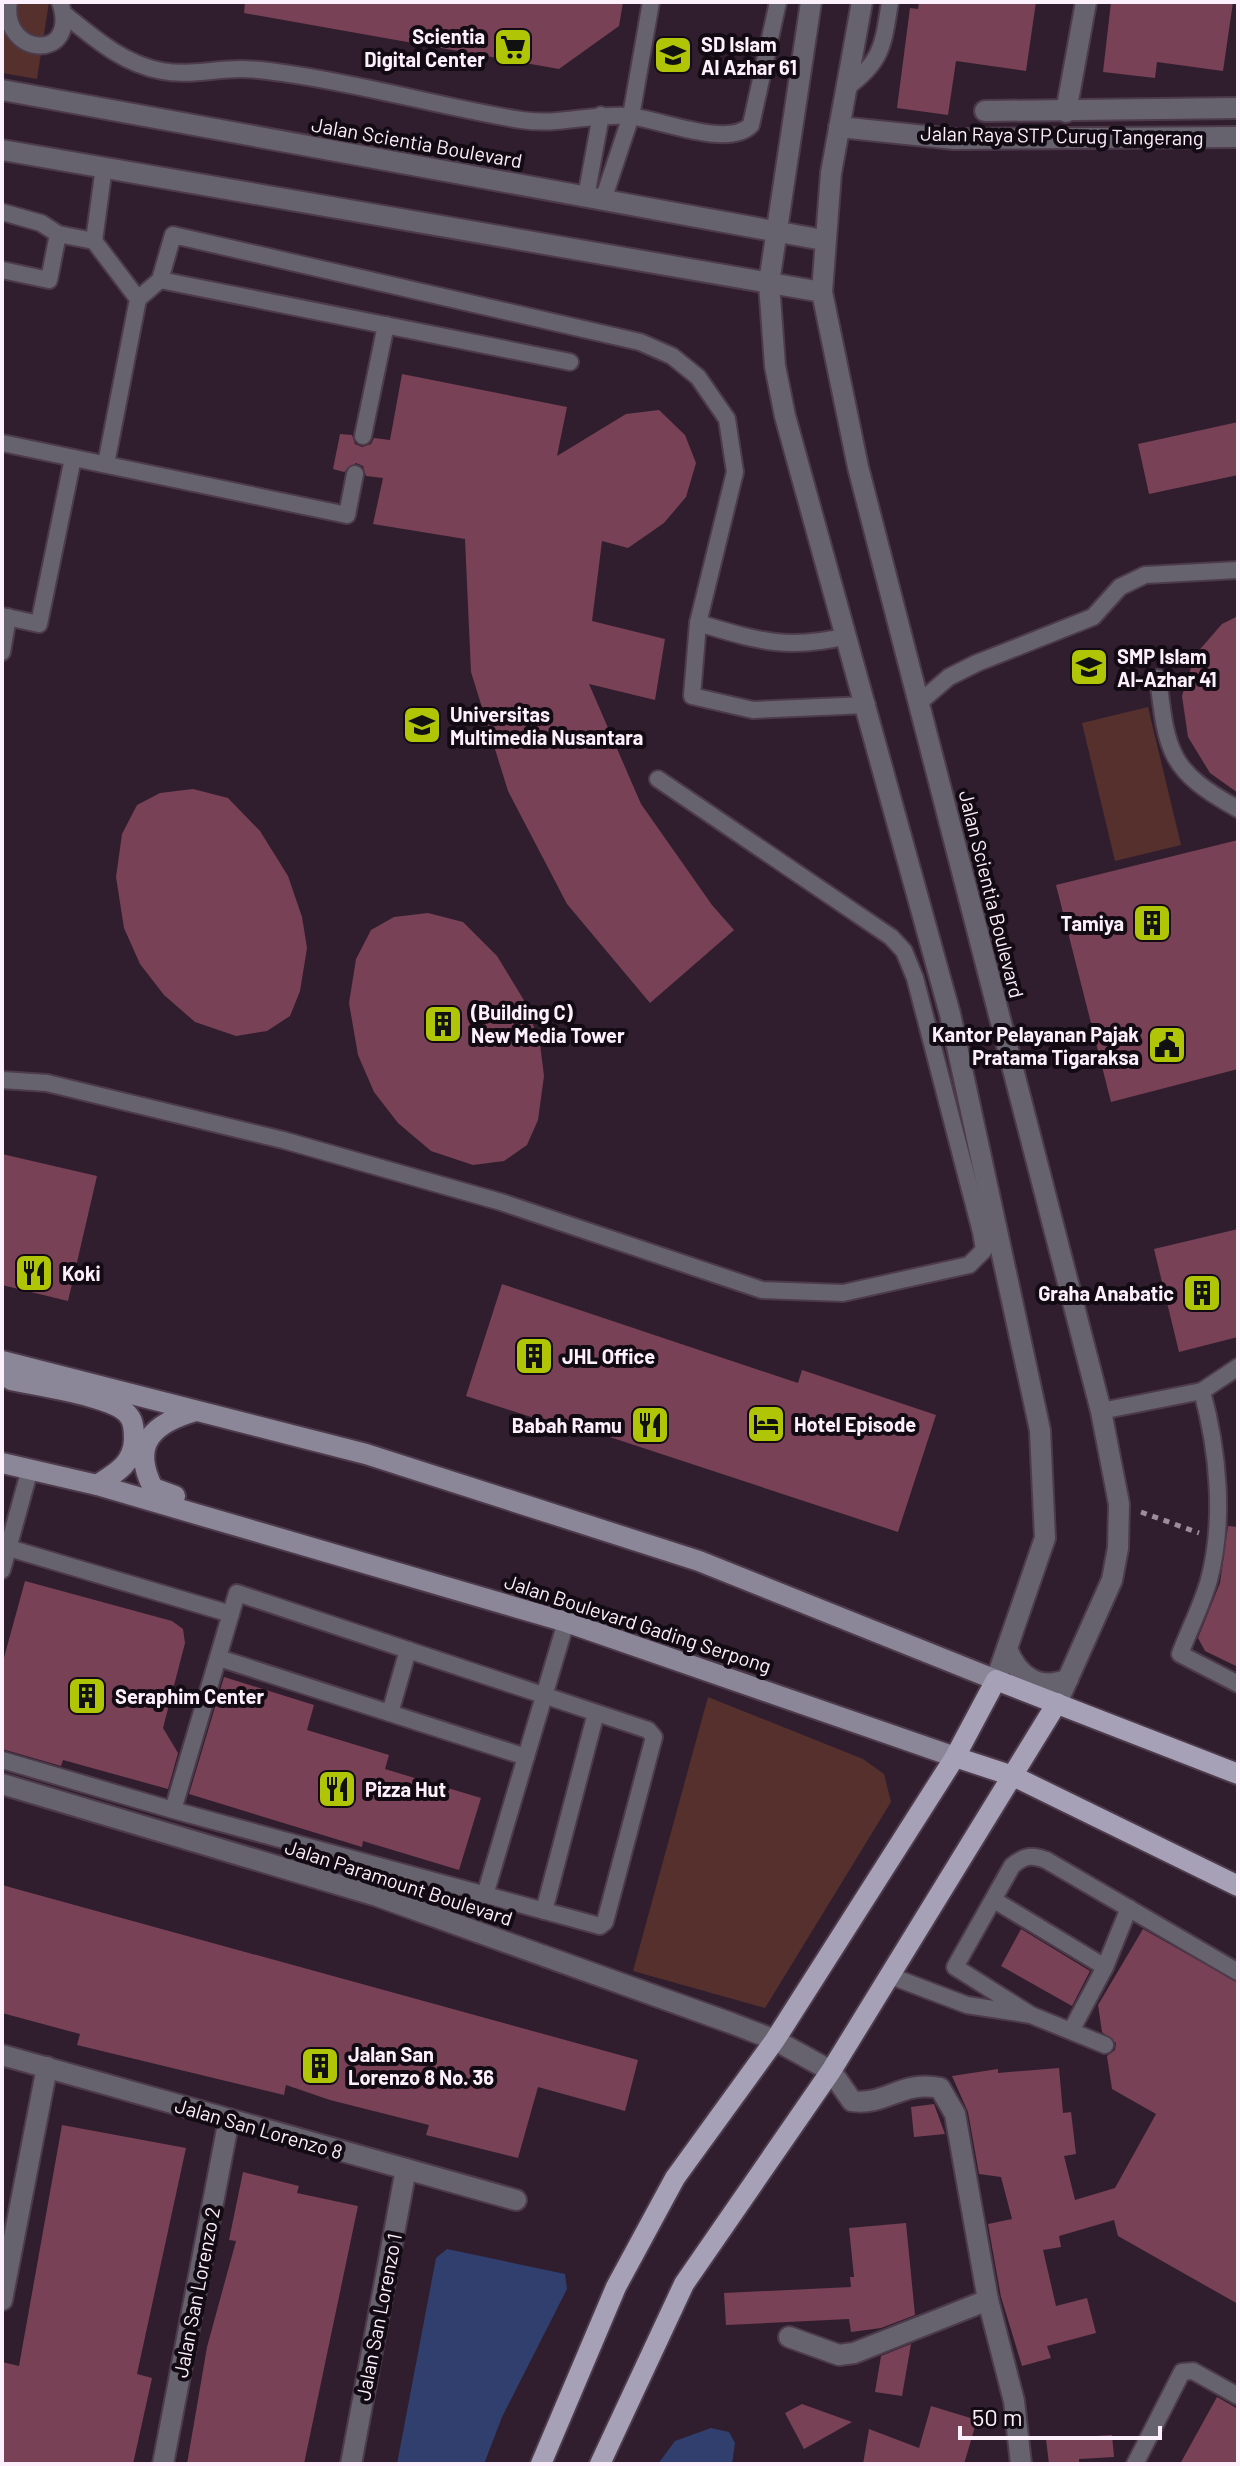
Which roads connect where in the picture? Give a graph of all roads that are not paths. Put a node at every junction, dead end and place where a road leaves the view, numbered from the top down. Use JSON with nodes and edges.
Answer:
{"nodes":[{"id":1,"x":9,"y":2,"type":"edge"},
{"id":2,"x":651,"y":2,"type":"edge"},
{"id":3,"x":778,"y":2,"type":"edge"},
{"id":4,"x":811,"y":2,"type":"edge"},
{"id":5,"x":862,"y":2,"type":"edge"},
{"id":6,"x":890,"y":2,"type":"edge"},
{"id":7,"x":1086,"y":2,"type":"edge"},
{"id":8,"x":62,"y":8,"type":"edge"},
{"id":9,"x":6,"y":36,"type":"edge"},
{"id":10,"x":846,"y":88,"type":"junction"},
{"id":11,"x":2,"y":90,"type":"edge"},
{"id":12,"x":1238,"y":108,"type":"edge"},
{"id":13,"x":985,"y":111,"type":"dead end"},
{"id":14,"x":1066,"y":112,"type":"junction"},
{"id":15,"x":601,"y":115,"type":"junction"},
{"id":16,"x":631,"y":116,"type":"junction"},
{"id":17,"x":839,"y":127,"type":"junction"},
{"id":18,"x":1238,"y":137,"type":"edge"},
{"id":19,"x":2,"y":150,"type":"edge"},
{"id":20,"x":104,"y":167,"type":"junction"},
{"id":21,"x":595,"y":198,"type":"junction"},
{"id":22,"x":2,"y":212,"type":"edge"},
{"id":23,"x":774,"y":231,"type":"junction"},
{"id":24,"x":58,"y":234,"type":"junction"},
{"id":25,"x":823,"y":240,"type":"junction"},
{"id":26,"x":94,"y":241,"type":"junction"},
{"id":27,"x":2,"y":270,"type":"edge"},
{"id":28,"x":160,"y":280,"type":"junction"},
{"id":29,"x":769,"y":283,"type":"junction"},
{"id":30,"x":822,"y":292,"type":"junction"},
{"id":31,"x":138,"y":299,"type":"junction"},
{"id":32,"x":386,"y":325,"type":"junction"},
{"id":33,"x":570,"y":362,"type":"dead end"},
{"id":34,"x":363,"y":436,"type":"dead end"},
{"id":35,"x":2,"y":443,"type":"edge"},
{"id":36,"x":73,"y":458,"type":"junction"},
{"id":37,"x":106,"y":464,"type":"junction"},
{"id":38,"x":355,"y":474,"type":"dead end"},
{"id":39,"x":1238,"y":570,"type":"edge"},
{"id":40,"x":5,"y":617,"type":"edge"},
{"id":41,"x":698,"y":623,"type":"junction"},
{"id":42,"x":847,"y":636,"type":"junction"},
{"id":43,"x":2,"y":652,"type":"edge"},
{"id":44,"x":1158,"y":678,"type":"dead end"},
{"id":45,"x":920,"y":702,"type":"junction"},
{"id":46,"x":867,"y":705,"type":"junction"},
{"id":47,"x":658,"y":779,"type":"dead end"},
{"id":48,"x":1238,"y":809,"type":"edge"},
{"id":49,"x":2,"y":1080,"type":"edge"},
{"id":50,"x":2,"y":1361,"type":"edge"},
{"id":51,"x":1238,"y":1367,"type":"edge"},
{"id":52,"x":2,"y":1369,"type":"edge"},
{"id":53,"x":1202,"y":1391,"type":"junction"},
{"id":54,"x":198,"y":1411,"type":"junction"},
{"id":55,"x":1101,"y":1411,"type":"junction"},
{"id":56,"x":2,"y":1463,"type":"edge"},
{"id":57,"x":30,"y":1469,"type":"junction"},
{"id":58,"x":97,"y":1485,"type":"junction"},
{"id":59,"x":306,"y":1544,"type":"junction"},
{"id":60,"x":5,"y":1547,"type":"edge"},
{"id":61,"x":2,"y":1570,"type":"edge"},
{"id":62,"x":231,"y":1614,"type":"junction"},
{"id":63,"x":566,"y":1622,"type":"junction"},
{"id":64,"x":1007,"y":1649,"type":"junction"},
{"id":65,"x":408,"y":1650,"type":"junction"},
{"id":66,"x":219,"y":1658,"type":"junction"},
{"id":67,"x":1068,"y":1679,"type":"junction"},
{"id":68,"x":996,"y":1680,"type":"junction"},
{"id":69,"x":1238,"y":1684,"type":"edge"},
{"id":70,"x":545,"y":1696,"type":"junction"},
{"id":71,"x":1057,"y":1703,"type":"junction"},
{"id":72,"x":390,"y":1713,"type":"junction"},
{"id":73,"x":596,"y":1713,"type":"junction"},
{"id":74,"x":526,"y":1757,"type":"junction"},
{"id":75,"x":955,"y":1757,"type":"junction"},
{"id":76,"x":2,"y":1760,"type":"edge"},
{"id":77,"x":1238,"y":1774,"type":"edge"},
{"id":78,"x":1013,"y":1776,"type":"junction"},
{"id":79,"x":2,"y":1784,"type":"edge"},
{"id":80,"x":173,"y":1810,"type":"junction"},
{"id":81,"x":1238,"y":1886,"type":"edge"},
{"id":82,"x":485,"y":1895,"type":"junction"},
{"id":83,"x":994,"y":1900,"type":"junction"},
{"id":84,"x":1129,"y":1908,"type":"junction"},
{"id":85,"x":544,"y":1911,"type":"junction"},
{"id":86,"x":1105,"y":1967,"type":"junction"},
{"id":87,"x":1238,"y":1972,"type":"edge"},
{"id":88,"x":888,"y":1975,"type":"junction"},
{"id":89,"x":1031,"y":2015,"type":"junction"},
{"id":90,"x":1072,"y":2029,"type":"junction"},
{"id":91,"x":775,"y":2040,"type":"junction"},
{"id":92,"x":1105,"y":2045,"type":"dead end"},
{"id":93,"x":2,"y":2055,"type":"edge"},
{"id":94,"x":47,"y":2067,"type":"junction"},
{"id":95,"x":831,"y":2071,"type":"junction"},
{"id":96,"x":229,"y":2119,"type":"junction"},
{"id":97,"x":406,"y":2169,"type":"junction"},
{"id":98,"x":516,"y":2200,"type":"dead end"},
{"id":99,"x":2,"y":2300,"type":"edge"},
{"id":100,"x":988,"y":2300,"type":"junction"},
{"id":101,"x":789,"y":2337,"type":"dead end"},
{"id":102,"x":1238,"y":2396,"type":"edge"},
{"id":103,"x":163,"y":2464,"type":"edge"},
{"id":104,"x":351,"y":2464,"type":"edge"},
{"id":105,"x":541,"y":2464,"type":"edge"},
{"id":106,"x":600,"y":2464,"type":"edge"},
{"id":107,"x":1021,"y":2464,"type":"edge"},
{"id":108,"x":1135,"y":2464,"type":"edge"}],
"edges":[{"from":1,"to":9,"type":"lane"},
{"from":2,"to":16,"type":"lane"},
{"from":3,"to":16,"type":"lane"},
{"from":4,"to":23,"type":"street"},
{"from":5,"to":10,"type":"street","name":"Jalan Scientia Boulevard"},
{"from":6,"to":10,"type":"lane"},
{"from":7,"to":14,"type":"street"},
{"from":8,"to":9,"type":"lane"},
{"from":8,"to":15,"type":"lane"},
{"from":10,"to":17,"type":"street","name":"Jalan Scientia Boulevard"},
{"from":11,"to":21,"type":"street","name":"Jalan Scientia Boulevard"},
{"from":12,"to":14,"type":"street"},
{"from":13,"to":14,"type":"street"},
{"from":15,"to":16,"type":"lane"},
{"from":15,"to":21,"type":"lane"},
{"from":16,"to":21,"type":"lane"},
{"from":17,"to":18,"type":"street","name":"Jalan Raya STP Curug Tangerang"},
{"from":17,"to":25,"type":"street","name":"Jalan Scientia Boulevard"},
{"from":19,"to":20,"type":"street"},
{"from":20,"to":26,"type":"lane"},
{"from":20,"to":29,"type":"street"},
{"from":21,"to":23,"type":"street","name":"Jalan Scientia Boulevard"},
{"from":22,"to":24,"type":"lane"},
{"from":23,"to":25,"type":"street","name":"Jalan Scientia Boulevard"},
{"from":23,"to":29,"type":"street"},
{"from":24,"to":26,"type":"lane"},
{"from":24,"to":27,"type":"lane"},
{"from":25,"to":30,"type":"street","name":"Jalan Scientia Boulevard"},
{"from":26,"to":31,"type":"lane"},
{"from":28,"to":31,"type":"lane"},
{"from":28,"to":32,"type":"lane"},
{"from":28,"to":41,"type":"lane"},
{"from":29,"to":30,"type":"street"},
{"from":29,"to":42,"type":"street"},
{"from":30,"to":45,"type":"street","name":"Jalan Scientia Boulevard"},
{"from":31,"to":37,"type":"lane"},
{"from":32,"to":33,"type":"lane"},
{"from":32,"to":34,"type":"lane"},
{"from":35,"to":36,"type":"lane"},
{"from":36,"to":37,"type":"lane"},
{"from":36,"to":40,"type":"lane"},
{"from":37,"to":38,"type":"lane"},
{"from":39,"to":45,"type":"lane"},
{"from":40,"to":43,"type":"lane"},
{"from":41,"to":42,"type":"lane"},
{"from":41,"to":46,"type":"lane"},
{"from":42,"to":46,"type":"street"},
{"from":44,"to":48,"type":"lane"},
{"from":45,"to":55,"type":"street","name":"Jalan Scientia Boulevard"},
{"from":46,"to":64,"type":"street"},
{"from":47,"to":49,"type":"lane"},
{"from":50,"to":54,"type":"main road"},
{"from":51,"to":53,"type":"lane"},
{"from":52,"to":58,"type":"main road"},
{"from":53,"to":55,"type":"lane"},
{"from":53,"to":69,"type":"lane"},
{"from":54,"to":59,"type":"main road"},
{"from":54,"to":68,"type":"main road"},
{"from":55,"to":67,"type":"street","name":"Jalan Scientia Boulevard"},
{"from":56,"to":57,"type":"main road","name":"Jalan Boulevard Gading Serpong"},
{"from":57,"to":58,"type":"main road","name":"Jalan Boulevard Gading Serpong"},
{"from":57,"to":60,"type":"lane"},
{"from":58,"to":59,"type":"main road","name":"Jalan Boulevard Gading Serpong"},
{"from":59,"to":63,"type":"main road","name":"Jalan Boulevard Gading Serpong"},
{"from":60,"to":61,"type":"lane"},
{"from":60,"to":62,"type":"lane"},
{"from":62,"to":65,"type":"lane"},
{"from":62,"to":66,"type":"lane"},
{"from":63,"to":70,"type":"lane"},
{"from":63,"to":75,"type":"main road","name":"Jalan Boulevard Gading Serpong"},
{"from":64,"to":67,"type":"street"},
{"from":64,"to":68,"type":"street"},
{"from":65,"to":70,"type":"lane"},
{"from":65,"to":72,"type":"lane"},
{"from":66,"to":72,"type":"lane"},
{"from":66,"to":80,"type":"lane"},
{"from":67,"to":71,"type":"street","name":"Jalan Scientia Boulevard"},
{"from":68,"to":71,"type":"main road"},
{"from":68,"to":75,"type":"main road"},
{"from":70,"to":73,"type":"lane"},
{"from":70,"to":74,"type":"lane"},
{"from":71,"to":77,"type":"main road"},
{"from":71,"to":78,"type":"main road","name":"Jalan Scientia Boulevard"},
{"from":72,"to":74,"type":"lane"},
{"from":73,"to":85,"type":"lane"},
{"from":73,"to":85,"type":"lane"},
{"from":74,"to":82,"type":"lane"},
{"from":75,"to":78,"type":"main road","name":"Jalan Boulevard Gading Serpong"},
{"from":75,"to":91,"type":"main road"},
{"from":76,"to":80,"type":"lane"},
{"from":78,"to":81,"type":"main road","name":"Jalan Boulevard Gading Serpong"},
{"from":78,"to":88,"type":"main road"},
{"from":79,"to":91,"type":"street","name":"Jalan Paramount Boulevard"},
{"from":80,"to":82,"type":"lane"},
{"from":82,"to":85,"type":"lane"},
{"from":83,"to":84,"type":"lane"},
{"from":83,"to":86,"type":"lane"},
{"from":83,"to":89,"type":"lane"},
{"from":84,"to":86,"type":"lane"},
{"from":84,"to":87,"type":"lane"},
{"from":86,"to":90,"type":"lane"},
{"from":88,"to":89,"type":"lane"},
{"from":88,"to":95,"type":"main road"},
{"from":89,"to":90,"type":"lane"},
{"from":90,"to":92,"type":"lane"},
{"from":91,"to":95,"type":"street","name":"Jalan Paramount Boulevard"},
{"from":91,"to":105,"type":"main road"},
{"from":93,"to":94,"type":"street","name":"Jalan San Lorenzo 8"},
{"from":94,"to":96,"type":"street","name":"Jalan San Lorenzo 8"},
{"from":94,"to":99,"type":"street"},
{"from":95,"to":100,"type":"street"},
{"from":95,"to":106,"type":"main road"},
{"from":96,"to":97,"type":"street","name":"Jalan San Lorenzo 8"},
{"from":96,"to":103,"type":"street","name":"Jalan San Lorenzo 2"},
{"from":97,"to":98,"type":"street","name":"Jalan San Lorenzo 8"},
{"from":97,"to":104,"type":"street","name":"Jalan San Lorenzo 1"},
{"from":100,"to":101,"type":"street"},
{"from":100,"to":107,"type":"street"},
{"from":102,"to":108,"type":"lane"}]}
